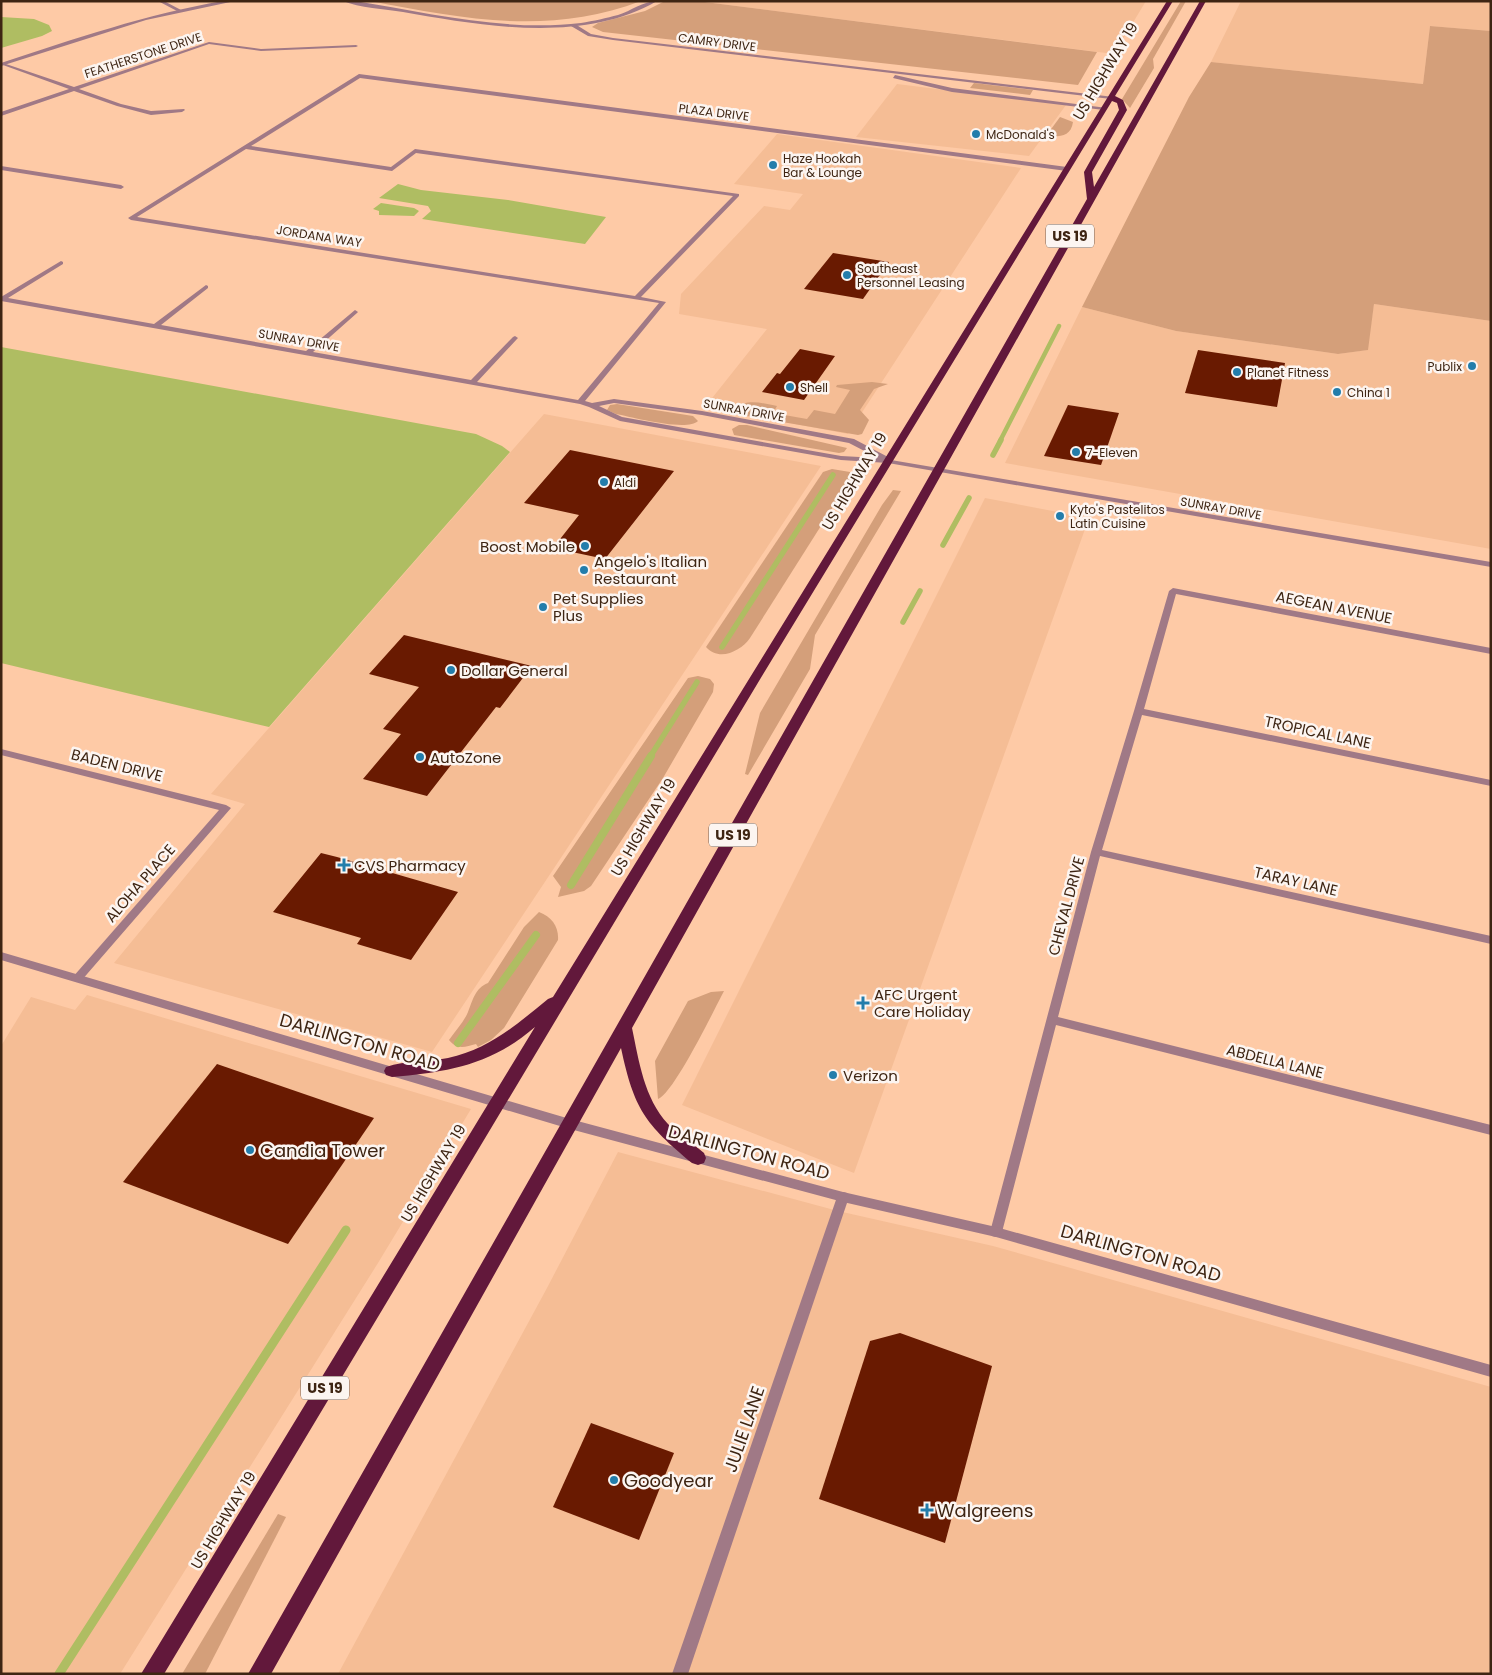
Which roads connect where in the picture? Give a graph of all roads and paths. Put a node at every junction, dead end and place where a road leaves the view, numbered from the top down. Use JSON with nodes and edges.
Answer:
{"nodes":[{"id":1,"x":160,"y":1,"type":"edge"},
{"id":2,"x":233,"y":1,"type":"edge"},
{"id":3,"x":345,"y":1,"type":"edge"},
{"id":4,"x":655,"y":1,"type":"edge"},
{"id":5,"x":1170,"y":1,"type":"edge"},
{"id":6,"x":1203,"y":1,"type":"edge"},
{"id":7,"x":179,"y":10,"type":"junction"},
{"id":8,"x":573,"y":25,"type":"junction"},
{"id":9,"x":356,"y":46,"type":"dead end"},
{"id":10,"x":3,"y":64,"type":"edge"},
{"id":11,"x":862,"y":68,"type":"junction"},
{"id":12,"x":359,"y":76,"type":"joint"},
{"id":13,"x":73,"y":88,"type":"junction"},
{"id":14,"x":1111,"y":97,"type":"junction"},
{"id":15,"x":1104,"y":108,"type":"junction"},
{"id":16,"x":182,"y":110,"type":"dead end"},
{"id":17,"x":1,"y":114,"type":"edge"},
{"id":18,"x":247,"y":147,"type":"junction"},
{"id":19,"x":1,"y":168,"type":"edge"},
{"id":20,"x":1067,"y":169,"type":"junction"},
{"id":21,"x":121,"y":187,"type":"dead end"},
{"id":22,"x":1091,"y":198,"type":"junction"},
{"id":23,"x":61,"y":262,"type":"dead end"},
{"id":24,"x":206,"y":287,"type":"dead end"},
{"id":25,"x":636,"y":298,"type":"junction"},
{"id":26,"x":2,"y":299,"type":"edge"},
{"id":27,"x":355,"y":312,"type":"dead end"},
{"id":28,"x":156,"y":326,"type":"junction"},
{"id":29,"x":515,"y":338,"type":"dead end"},
{"id":30,"x":308,"y":353,"type":"junction"},
{"id":31,"x":472,"y":383,"type":"junction"},
{"id":32,"x":580,"y":402,"type":"junction"},
{"id":33,"x":592,"y":405,"type":"junction"},
{"id":34,"x":888,"y":461,"type":"junction"},
{"id":35,"x":938,"y":470,"type":"junction"},
{"id":36,"x":1491,"y":565,"type":"edge"},
{"id":37,"x":1173,"y":591,"type":"joint"},
{"id":38,"x":1491,"y":651,"type":"edge"},
{"id":39,"x":1139,"y":711,"type":"junction"},
{"id":40,"x":1,"y":752,"type":"edge"},
{"id":41,"x":1491,"y":783,"type":"edge"},
{"id":42,"x":226,"y":808,"type":"joint"},
{"id":43,"x":1096,"y":852,"type":"junction"},
{"id":44,"x":1491,"y":940,"type":"edge"},
{"id":45,"x":1,"y":956,"type":"edge"},
{"id":46,"x":77,"y":978,"type":"junction"},
{"id":47,"x":562,"y":996,"type":"junction"},
{"id":48,"x":1052,"y":1020,"type":"junction"},
{"id":49,"x":624,"y":1027,"type":"junction"},
{"id":50,"x":392,"y":1071,"type":"junction"},
{"id":51,"x":497,"y":1102,"type":"junction"},
{"id":52,"x":570,"y":1124,"type":"junction"},
{"id":53,"x":1491,"y":1130,"type":"edge"},
{"id":54,"x":698,"y":1158,"type":"junction"},
{"id":55,"x":843,"y":1197,"type":"junction"},
{"id":56,"x":996,"y":1232,"type":"junction"},
{"id":57,"x":1491,"y":1371,"type":"edge"},
{"id":58,"x":152,"y":1674,"type":"edge"},
{"id":59,"x":259,"y":1674,"type":"edge"},
{"id":60,"x":680,"y":1674,"type":"edge"}],
"edges":[{"from":1,"to":7,"type":"street"},
{"from":2,"to":7,"type":"street"},
{"from":3,"to":8,"type":"street"},
{"from":4,"to":8,"type":"street"},
{"from":5,"to":14,"type":"highway","name":"US HIGHWAY 19","number":"US 19"},
{"from":6,"to":22,"type":"highway","number":"US 19"},
{"from":7,"to":10,"type":"street"},
{"from":8,"to":11,"type":"street","name":"CAMRY DRIVE"},
{"from":9,"to":13,"type":"street","name":"FEATHERSTONE DRIVE"},
{"from":10,"to":13,"type":"street"},
{"from":11,"to":14,"type":"street","name":"CAMRY DRIVE"},
{"from":11,"to":15,"type":"street","name":"CAMRY DRIVE"},
{"from":12,"to":18,"type":"street","name":"JORDANA WAY"},
{"from":12,"to":20,"type":"street","name":"PLAZA DRIVE"},
{"from":13,"to":16,"type":"street"},
{"from":13,"to":17,"type":"street","name":"FEATHERSTONE DRIVE"},
{"from":14,"to":15,"type":"highway","name":"US HIGHWAY 19","number":"US 19"},
{"from":14,"to":22,"type":"highway"},
{"from":15,"to":20,"type":"highway","name":"US HIGHWAY 19","number":"US 19"},
{"from":18,"to":25,"type":"street"},
{"from":18,"to":25,"type":"street","name":"JORDANA WAY"},
{"from":19,"to":21,"type":"street"},
{"from":20,"to":34,"type":"highway","name":"US HIGHWAY 19","number":"US 19"},
{"from":22,"to":35,"type":"highway","number":"US 19"},
{"from":23,"to":26,"type":"street"},
{"from":24,"to":28,"type":"street"},
{"from":25,"to":32,"type":"street","name":"JORDANA WAY"},
{"from":26,"to":28,"type":"street","name":"SUNRAY DRIVE"},
{"from":27,"to":30,"type":"street"},
{"from":28,"to":30,"type":"street","name":"SUNRAY DRIVE"},
{"from":29,"to":31,"type":"street"},
{"from":30,"to":31,"type":"street","name":"SUNRAY DRIVE"},
{"from":31,"to":32,"type":"street","name":"SUNRAY DRIVE"},
{"from":32,"to":33,"type":"street","name":"SUNRAY DRIVE"},
{"from":33,"to":34,"type":"street","name":"SUNRAY DRIVE"},
{"from":33,"to":34,"type":"street","name":"SUNRAY DRIVE"},
{"from":34,"to":35,"type":"street","name":"SUNRAY DRIVE"},
{"from":34,"to":47,"type":"highway","name":"US HIGHWAY 19","number":"US 19"},
{"from":35,"to":36,"type":"street","name":"SUNRAY DRIVE"},
{"from":35,"to":49,"type":"highway","number":"US 19"},
{"from":37,"to":38,"type":"street","name":"AEGEAN AVENUE"},
{"from":37,"to":39,"type":"street","name":"CHEVAL DRIVE"},
{"from":39,"to":41,"type":"street","name":"TROPICAL LANE"},
{"from":39,"to":43,"type":"street","name":"CHEVAL DRIVE"},
{"from":40,"to":42,"type":"street","name":"BADEN DRIVE"},
{"from":42,"to":46,"type":"street","name":"ALOHA PLACE"},
{"from":43,"to":44,"type":"street","name":"TARAY LANE"},
{"from":43,"to":48,"type":"street","name":"CHEVAL DRIVE"},
{"from":45,"to":46,"type":"street","name":"DARLINGTON ROAD"},
{"from":46,"to":50,"type":"street","name":"DARLINGTON ROAD"},
{"from":47,"to":50,"type":"highway"},
{"from":47,"to":51,"type":"highway","name":"US HIGHWAY 19","number":"US 19"},
{"from":48,"to":53,"type":"street","name":"ABDELLA LANE"},
{"from":48,"to":56,"type":"street","name":"CHEVAL DRIVE"},
{"from":49,"to":52,"type":"highway","number":"US 19"},
{"from":49,"to":54,"type":"highway"},
{"from":50,"to":51,"type":"street","name":"DARLINGTON ROAD"},
{"from":51,"to":52,"type":"street","name":"DARLINGTON ROAD"},
{"from":51,"to":58,"type":"highway","name":"US HIGHWAY 19","number":"US 19"},
{"from":52,"to":54,"type":"street","name":"DARLINGTON ROAD"},
{"from":52,"to":59,"type":"highway","number":"US 19"},
{"from":54,"to":55,"type":"street","name":"DARLINGTON ROAD"},
{"from":55,"to":56,"type":"street","name":"DARLINGTON ROAD"},
{"from":55,"to":60,"type":"street","name":"JULIE LANE"},
{"from":56,"to":57,"type":"street","name":"DARLINGTON ROAD"}]}
